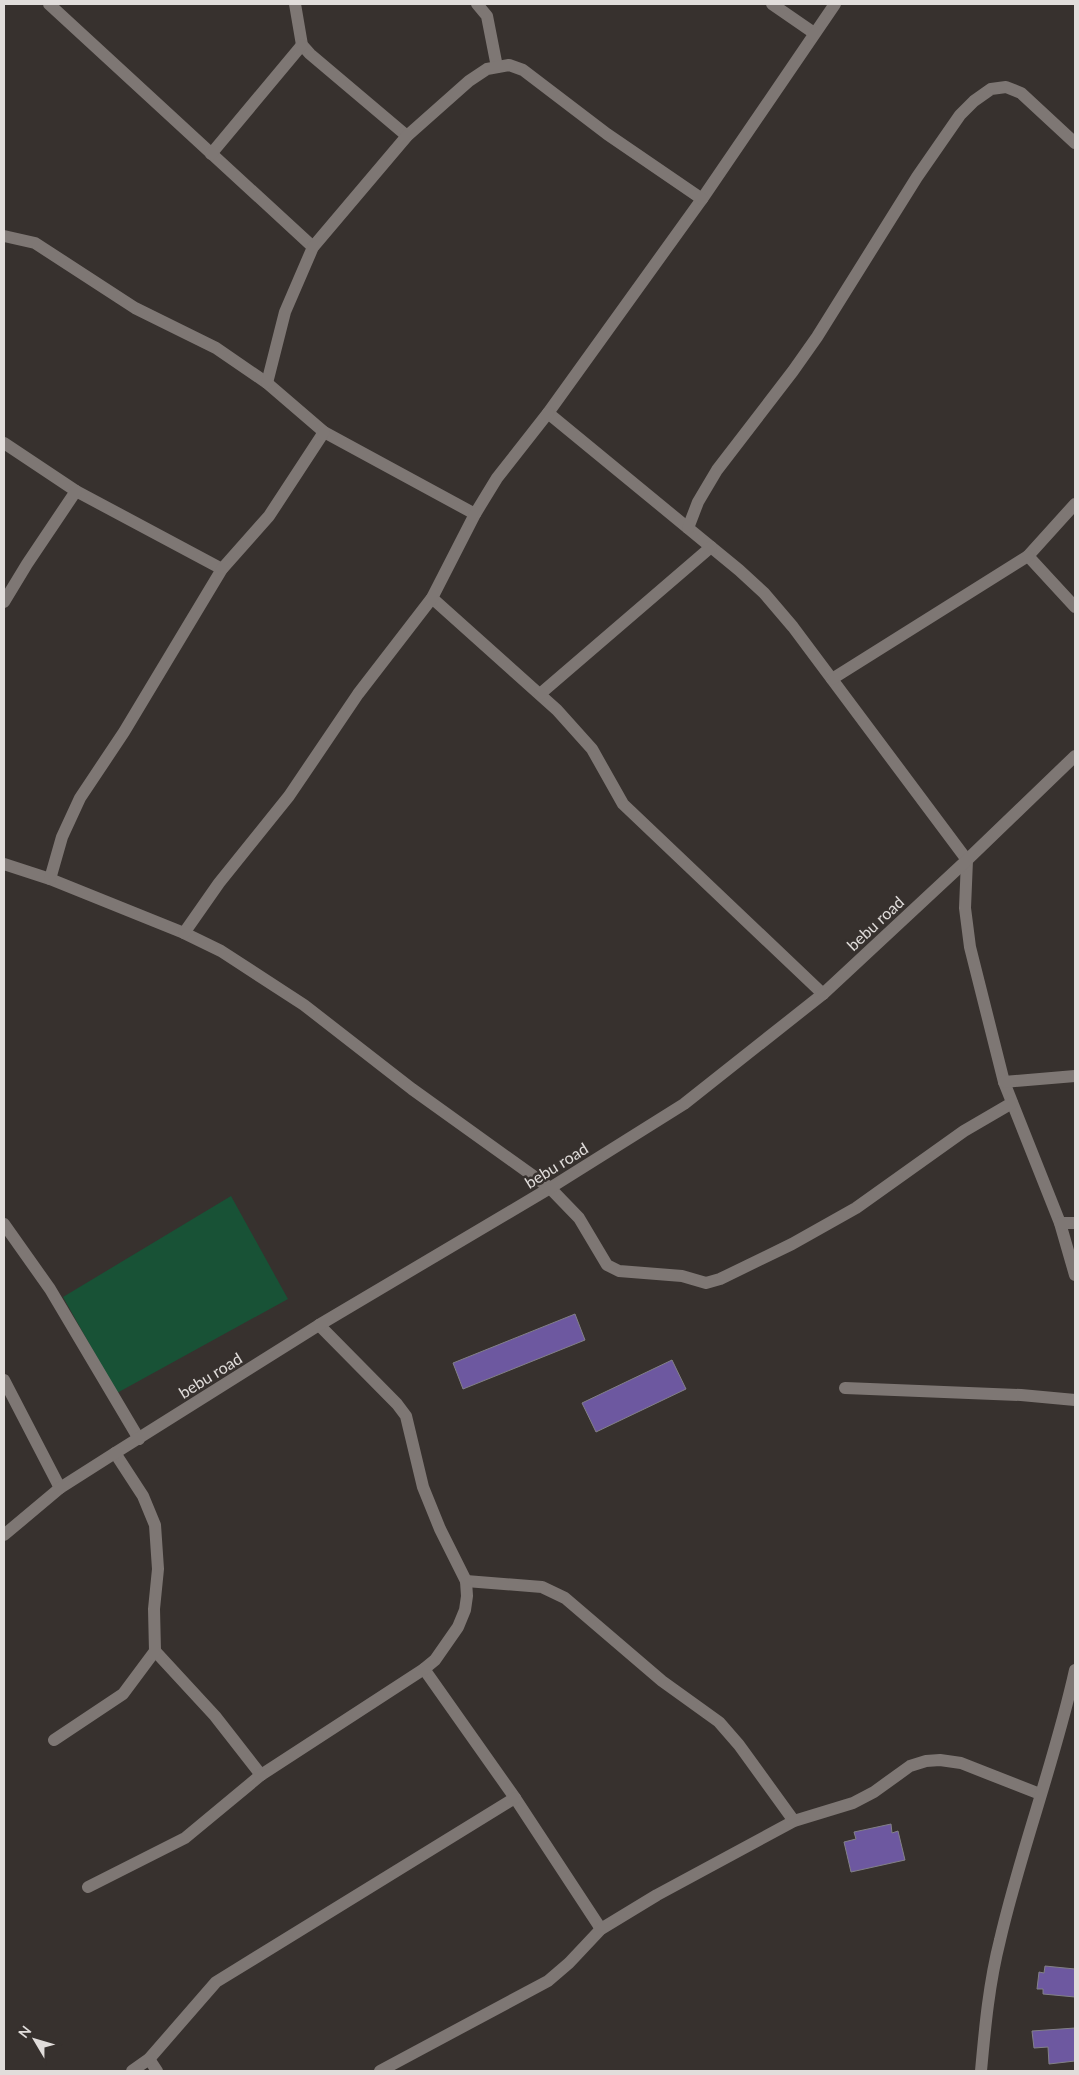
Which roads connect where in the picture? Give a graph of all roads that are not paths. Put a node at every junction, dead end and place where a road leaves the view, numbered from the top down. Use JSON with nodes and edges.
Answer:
{"nodes":[{"id":1,"x":49,"y":4,"type":"edge"},
{"id":2,"x":295,"y":4,"type":"edge"},
{"id":3,"x":477,"y":4,"type":"edge"},
{"id":4,"x":772,"y":4,"type":"edge"},
{"id":5,"x":835,"y":4,"type":"edge"},
{"id":6,"x":814,"y":34,"type":"junction"},
{"id":7,"x":302,"y":45,"type":"junction"},
{"id":8,"x":497,"y":67,"type":"junction"},
{"id":9,"x":407,"y":136,"type":"junction"},
{"id":10,"x":1075,"y":143,"type":"edge"},
{"id":11,"x":211,"y":154,"type":"junction"},
{"id":12,"x":702,"y":199,"type":"junction"},
{"id":13,"x":4,"y":236,"type":"edge"},
{"id":14,"x":313,"y":247,"type":"junction"},
{"id":15,"x":267,"y":383,"type":"junction"},
{"id":16,"x":548,"y":412,"type":"junction"},
{"id":17,"x":324,"y":432,"type":"junction"},
{"id":18,"x":4,"y":443,"type":"edge"},
{"id":19,"x":76,"y":491,"type":"junction"},
{"id":20,"x":1075,"y":504,"type":"edge"},
{"id":21,"x":474,"y":514,"type":"junction"},
{"id":22,"x":688,"y":528,"type":"junction"},
{"id":23,"x":711,"y":547,"type":"junction"},
{"id":24,"x":1028,"y":556,"type":"junction"},
{"id":25,"x":222,"y":569,"type":"junction"},
{"id":26,"x":432,"y":598,"type":"junction"},
{"id":27,"x":4,"y":602,"type":"edge"},
{"id":28,"x":1075,"y":607,"type":"edge"},
{"id":29,"x":832,"y":679,"type":"junction"},
{"id":30,"x":540,"y":694,"type":"junction"},
{"id":31,"x":1075,"y":756,"type":"edge"},
{"id":32,"x":967,"y":860,"type":"junction"},
{"id":33,"x":4,"y":863,"type":"edge"},
{"id":34,"x":50,"y":879,"type":"junction"},
{"id":35,"x":184,"y":933,"type":"junction"},
{"id":36,"x":823,"y":994,"type":"junction"},
{"id":37,"x":1075,"y":1076,"type":"edge"},
{"id":38,"x":1004,"y":1082,"type":"junction"},
{"id":39,"x":1012,"y":1103,"type":"junction"},
{"id":40,"x":550,"y":1188,"type":"junction"},
{"id":41,"x":1060,"y":1223,"type":"junction"},
{"id":42,"x":1075,"y":1223,"type":"edge"},
{"id":43,"x":4,"y":1224,"type":"edge"},
{"id":44,"x":1075,"y":1275,"type":"edge"},
{"id":45,"x":319,"y":1325,"type":"junction"},
{"id":46,"x":4,"y":1380,"type":"edge"},
{"id":47,"x":845,"y":1388,"type":"dead end"},
{"id":48,"x":1075,"y":1400,"type":"edge"},
{"id":49,"x":139,"y":1439,"type":"junction"},
{"id":50,"x":115,"y":1453,"type":"junction"},
{"id":51,"x":60,"y":1488,"type":"junction"},
{"id":52,"x":4,"y":1535,"type":"edge"},
{"id":53,"x":466,"y":1581,"type":"junction"},
{"id":54,"x":155,"y":1651,"type":"junction"},
{"id":55,"x":424,"y":1670,"type":"junction"},
{"id":56,"x":1075,"y":1670,"type":"edge"},
{"id":57,"x":54,"y":1740,"type":"dead end"},
{"id":58,"x":261,"y":1775,"type":"junction"},
{"id":59,"x":1040,"y":1794,"type":"junction"},
{"id":60,"x":515,"y":1798,"type":"junction"},
{"id":61,"x":794,"y":1822,"type":"junction"},
{"id":62,"x":88,"y":1887,"type":"dead end"},
{"id":63,"x":601,"y":1929,"type":"junction"},
{"id":64,"x":149,"y":2059,"type":"junction"},
{"id":65,"x":132,"y":2071,"type":"edge"},
{"id":66,"x":157,"y":2071,"type":"edge"},
{"id":67,"x":380,"y":2071,"type":"edge"},
{"id":68,"x":982,"y":2071,"type":"edge"}],
"edges":[{"from":1,"to":11,"type":"street"},
{"from":2,"to":7,"type":"street"},
{"from":3,"to":8,"type":"street"},
{"from":4,"to":6,"type":"street"},
{"from":5,"to":6,"type":"street"},
{"from":6,"to":12,"type":"street"},
{"from":7,"to":9,"type":"street"},
{"from":7,"to":11,"type":"street"},
{"from":8,"to":9,"type":"street"},
{"from":8,"to":12,"type":"street"},
{"from":9,"to":14,"type":"street"},
{"from":10,"to":22,"type":"street"},
{"from":11,"to":14,"type":"street"},
{"from":12,"to":16,"type":"street"},
{"from":13,"to":15,"type":"street"},
{"from":14,"to":15,"type":"street"},
{"from":15,"to":17,"type":"street"},
{"from":16,"to":21,"type":"street"},
{"from":16,"to":22,"type":"street"},
{"from":17,"to":21,"type":"street"},
{"from":17,"to":25,"type":"street"},
{"from":18,"to":19,"type":"street"},
{"from":19,"to":25,"type":"street"},
{"from":19,"to":27,"type":"street"},
{"from":20,"to":24,"type":"street"},
{"from":21,"to":26,"type":"street"},
{"from":22,"to":23,"type":"street"},
{"from":23,"to":29,"type":"street"},
{"from":23,"to":30,"type":"street"},
{"from":24,"to":28,"type":"street"},
{"from":24,"to":29,"type":"street"},
{"from":25,"to":34,"type":"street"},
{"from":26,"to":30,"type":"street"},
{"from":26,"to":35,"type":"street"},
{"from":29,"to":32,"type":"street"},
{"from":30,"to":36,"type":"street"},
{"from":31,"to":32,"type":"street","name":"bebu road"},
{"from":32,"to":36,"type":"street","name":"bebu road"},
{"from":32,"to":38,"type":"street"},
{"from":33,"to":34,"type":"street"},
{"from":34,"to":35,"type":"street"},
{"from":35,"to":40,"type":"street"},
{"from":36,"to":40,"type":"street","name":"bebu road"},
{"from":37,"to":38,"type":"street"},
{"from":38,"to":39,"type":"street"},
{"from":39,"to":40,"type":"street"},
{"from":39,"to":41,"type":"street"},
{"from":40,"to":45,"type":"street","name":"bebu road"},
{"from":41,"to":42,"type":"street"},
{"from":41,"to":44,"type":"street"},
{"from":43,"to":49,"type":"street"},
{"from":45,"to":49,"type":"street","name":"bebu road"},
{"from":45,"to":53,"type":"street"},
{"from":46,"to":51,"type":"street"},
{"from":47,"to":48,"type":"street"},
{"from":49,"to":50,"type":"street","name":"bebu road"},
{"from":50,"to":51,"type":"street","name":"bebu road"},
{"from":50,"to":54,"type":"street"},
{"from":51,"to":52,"type":"street","name":"bebu road"},
{"from":53,"to":55,"type":"street"},
{"from":53,"to":61,"type":"street"},
{"from":54,"to":57,"type":"street"},
{"from":54,"to":58,"type":"street"},
{"from":55,"to":58,"type":"street"},
{"from":55,"to":60,"type":"street"},
{"from":56,"to":59,"type":"street"},
{"from":58,"to":62,"type":"street"},
{"from":59,"to":61,"type":"street"},
{"from":59,"to":68,"type":"street"},
{"from":60,"to":63,"type":"street"},
{"from":60,"to":64,"type":"street"},
{"from":61,"to":63,"type":"street"},
{"from":63,"to":67,"type":"street"},
{"from":64,"to":65,"type":"street"},
{"from":64,"to":66,"type":"street"}]}
